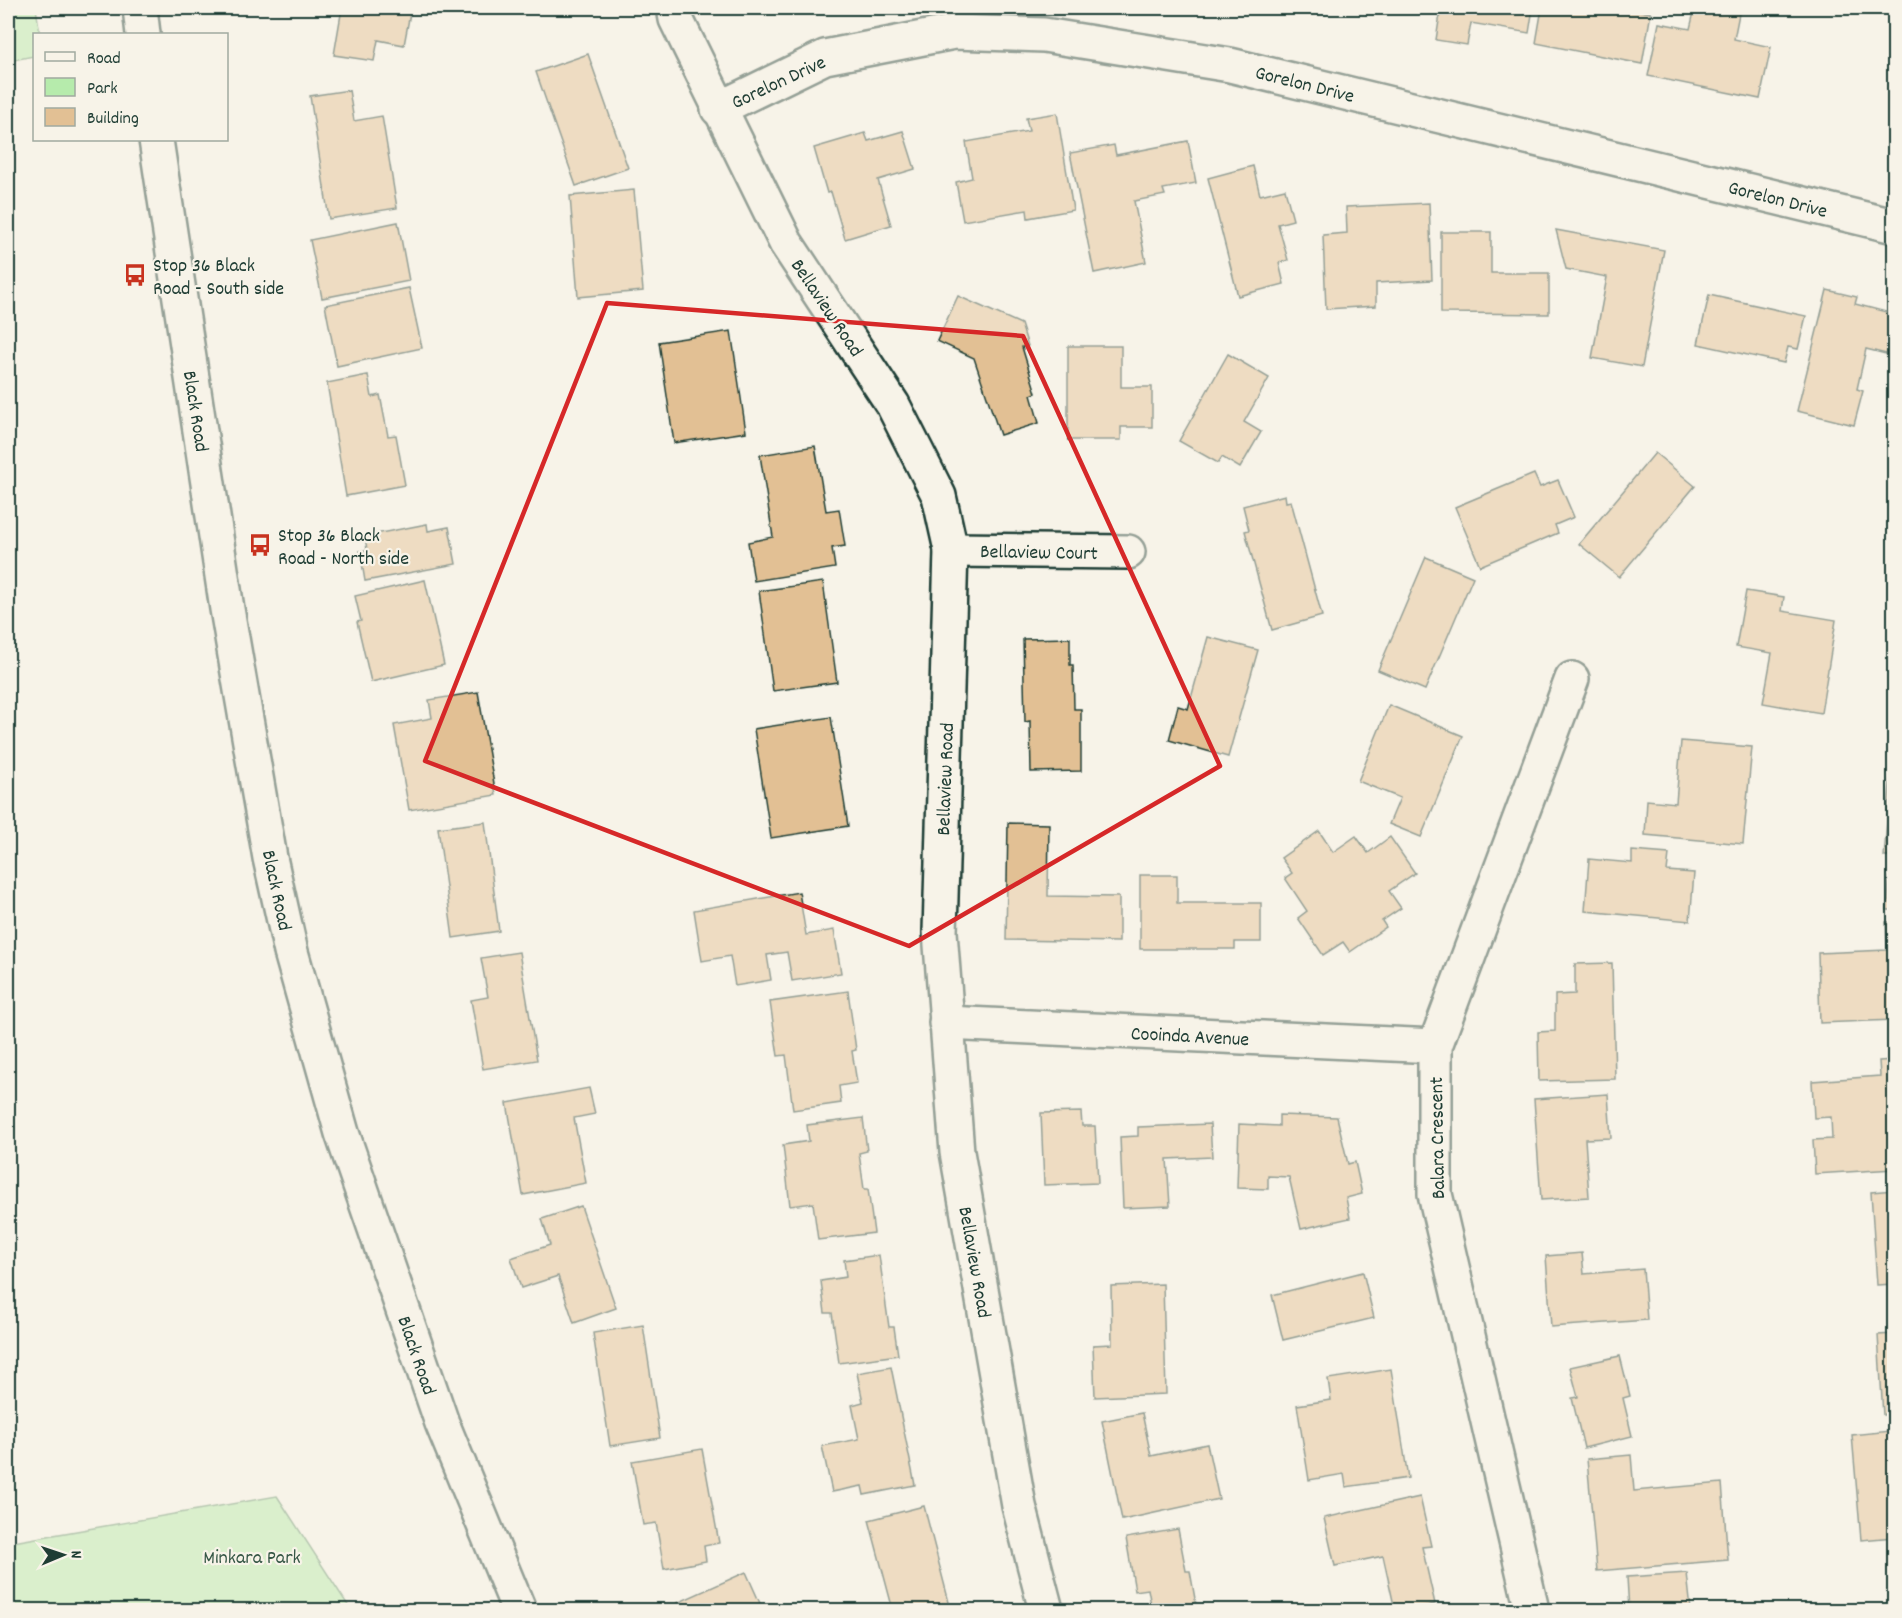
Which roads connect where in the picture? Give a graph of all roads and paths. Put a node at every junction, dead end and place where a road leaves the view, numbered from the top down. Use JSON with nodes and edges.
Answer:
{"nodes":[{"id":1,"x":140,"y":8,"type":"edge"},
{"id":2,"x":674,"y":8,"type":"edge"},
{"id":3,"x":143,"y":33,"type":"edge"},
{"id":4,"x":718,"y":109,"type":"junction"},
{"id":5,"x":156,"y":141,"type":"edge"},
{"id":6,"x":1894,"y":226,"type":"edge"},
{"id":7,"x":951,"y":550,"type":"junction"},
{"id":8,"x":1128,"y":552,"type":"dead end"},
{"id":9,"x":1572,"y":679,"type":"dead end"},
{"id":10,"x":946,"y":1023,"type":"junction"},
{"id":11,"x":1435,"y":1046,"type":"junction"},
{"id":12,"x":519,"y":1611,"type":"edge"},
{"id":13,"x":1046,"y":1611,"type":"edge"},
{"id":14,"x":1532,"y":1611,"type":"edge"}],
"edges":[{"from":1,"to":3,"type":"street"},
{"from":2,"to":4,"type":"street","name":"Bellaview Road"},
{"from":4,"to":6,"type":"street","name":"Gorelon Drive"},
{"from":4,"to":7,"type":"street","name":"Bellaview Road"},
{"from":5,"to":12,"type":"street","name":"Black Road"},
{"from":7,"to":8,"type":"street","name":"Bellaview Court"},
{"from":7,"to":10,"type":"street","name":"Bellaview Road"},
{"from":9,"to":11,"type":"street","name":"Balara Crescent"},
{"from":10,"to":11,"type":"street","name":"Cooinda Avenue"},
{"from":10,"to":13,"type":"street","name":"Bellaview Road"},
{"from":11,"to":14,"type":"street","name":"Balara Crescent"}]}
